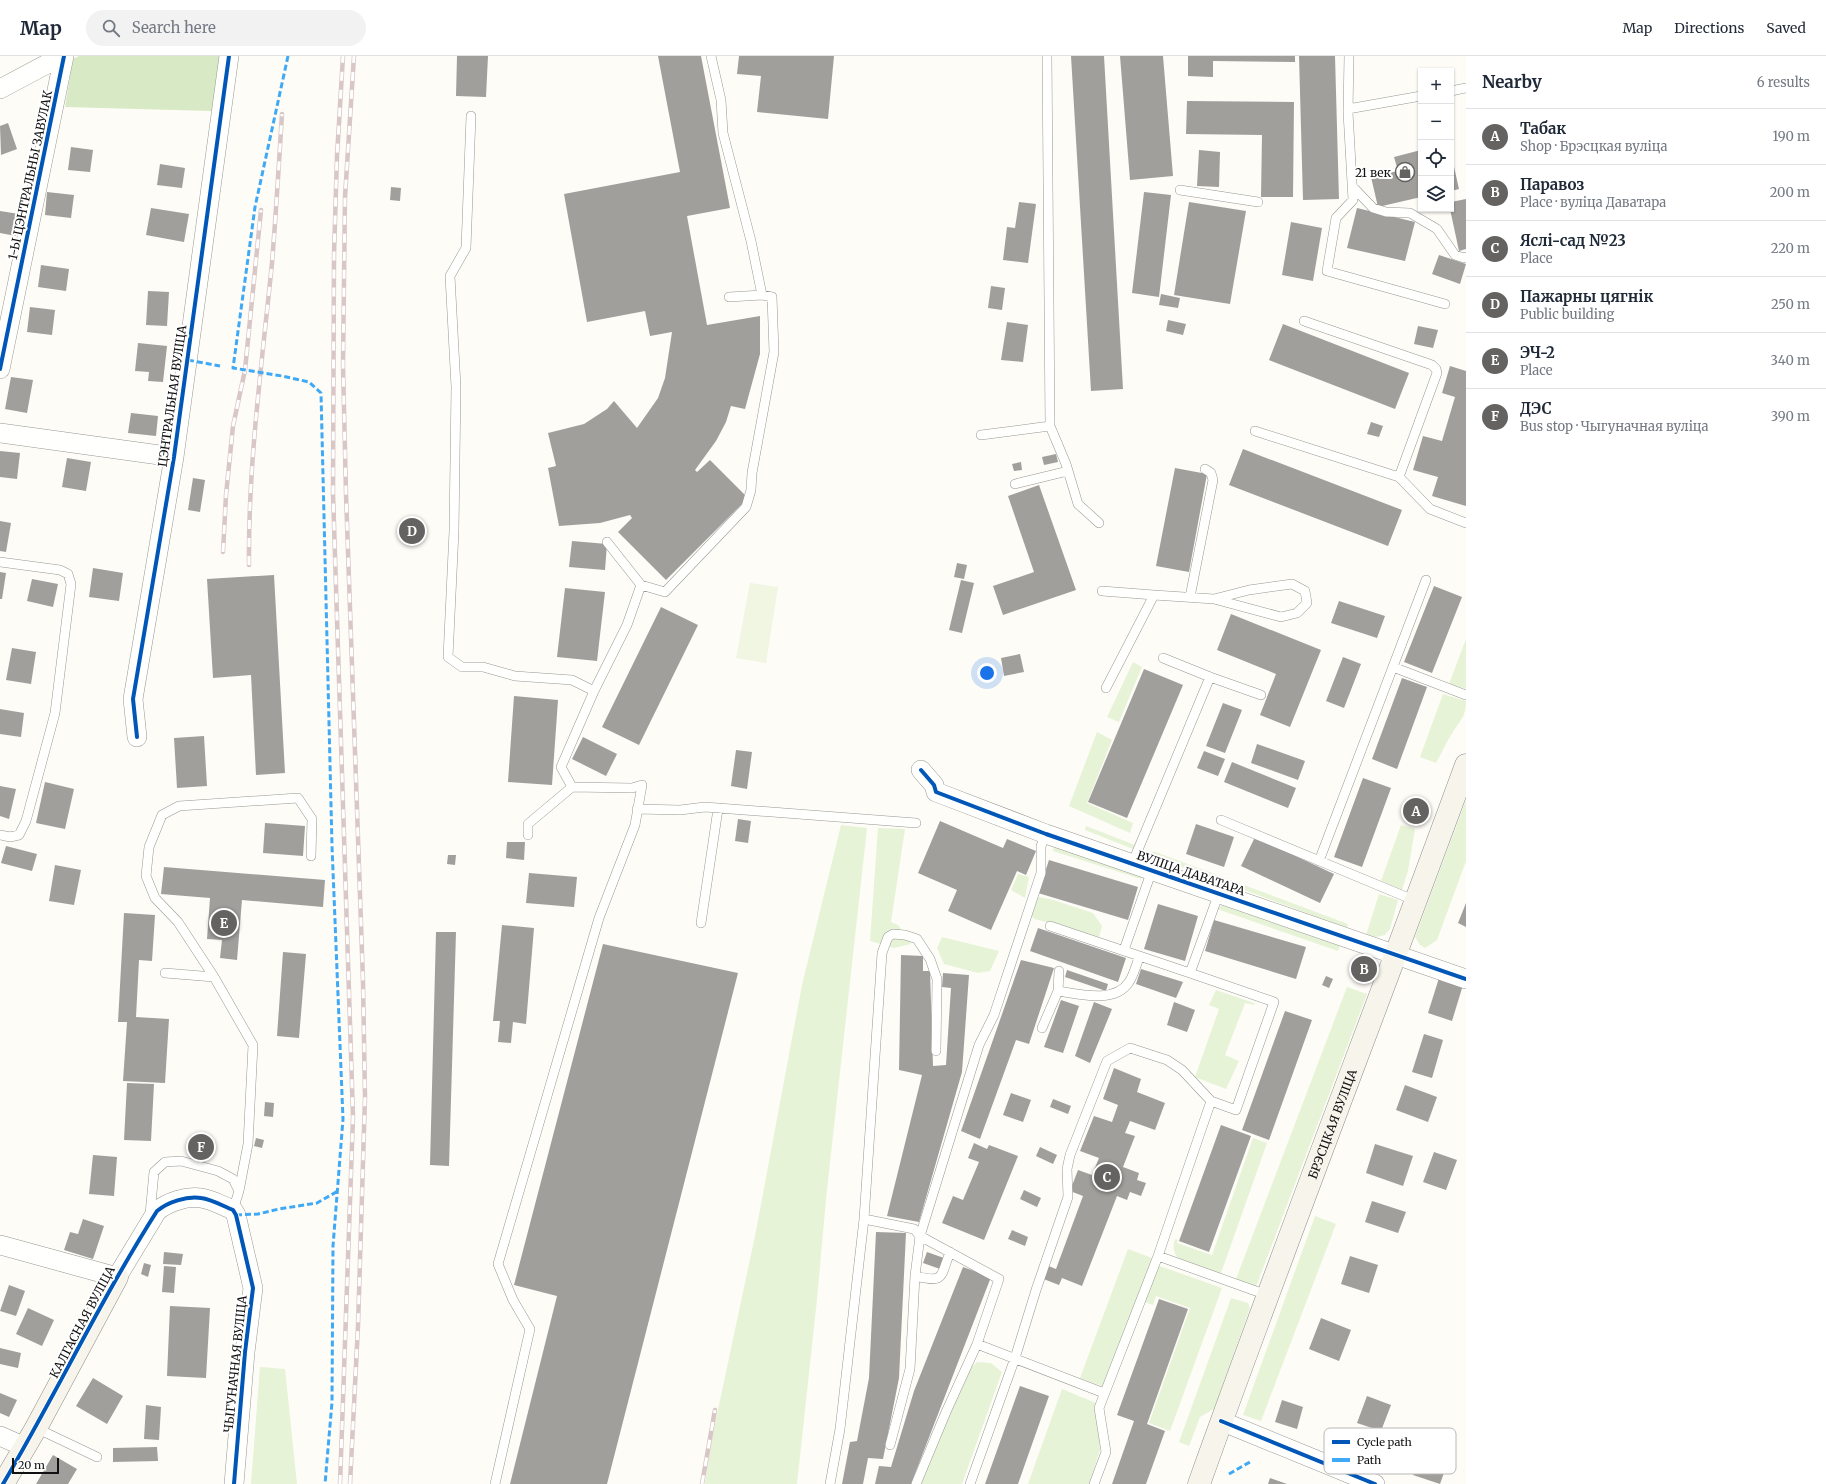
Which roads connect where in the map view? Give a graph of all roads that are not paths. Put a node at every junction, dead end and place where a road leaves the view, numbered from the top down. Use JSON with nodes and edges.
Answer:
{"nodes":[{"id":1,"x":63,"y":56,"type":"edge"},
{"id":2,"x":229,"y":56,"type":"edge"},
{"id":3,"x":711,"y":56,"type":"edge"},
{"id":4,"x":1047,"y":56,"type":"edge"},
{"id":5,"x":1349,"y":56,"type":"edge"},
{"id":6,"x":1466,"y":88,"type":"edge"},
{"id":7,"x":0,"y":89,"type":"edge"},
{"id":8,"x":1454,"y":90,"type":"edge"},
{"id":9,"x":1418,"y":97,"type":"edge"},
{"id":10,"x":1348,"y":109,"type":"junction"},
{"id":11,"x":471,"y":116,"type":"dead end"},
{"id":12,"x":1352,"y":186,"type":"junction"},
{"id":13,"x":1180,"y":190,"type":"dead end"},
{"id":14,"x":1258,"y":202,"type":"dead end"},
{"id":15,"x":1466,"y":257,"type":"edge"},
{"id":16,"x":762,"y":295,"type":"junction"},
{"id":17,"x":729,"y":297,"type":"dead end"},
{"id":18,"x":1445,"y":304,"type":"dead end"},
{"id":19,"x":1304,"y":320,"type":"dead end"},
{"id":20,"x":0,"y":369,"type":"edge"},
{"id":21,"x":1050,"y":426,"type":"junction"},
{"id":22,"x":1255,"y":432,"type":"dead end"},
{"id":23,"x":0,"y":433,"type":"edge"},
{"id":24,"x":981,"y":436,"type":"dead end"},
{"id":25,"x":174,"y":457,"type":"junction"},
{"id":26,"x":1205,"y":469,"type":"dead end"},
{"id":27,"x":1068,"y":471,"type":"junction"},
{"id":28,"x":1399,"y":477,"type":"junction"},
{"id":29,"x":1015,"y":484,"type":"dead end"},
{"id":30,"x":1099,"y":523,"type":"dead end"},
{"id":31,"x":1466,"y":523,"type":"edge"},
{"id":32,"x":607,"y":542,"type":"dead end"},
{"id":33,"x":0,"y":562,"type":"edge"},
{"id":34,"x":1426,"y":580,"type":"dead end"},
{"id":35,"x":640,"y":585,"type":"junction"},
{"id":36,"x":1102,"y":591,"type":"dead end"},
{"id":37,"x":1154,"y":595,"type":"junction"},
{"id":38,"x":1190,"y":597,"type":"junction"},
{"id":39,"x":1214,"y":598,"type":"junction"},
{"id":40,"x":1163,"y":658,"type":"dead end"},
{"id":41,"x":1393,"y":668,"type":"junction"},
{"id":42,"x":1210,"y":677,"type":"junction"},
{"id":43,"x":1106,"y":688,"type":"dead end"},
{"id":44,"x":594,"y":691,"type":"junction"},
{"id":45,"x":1466,"y":695,"type":"edge"},
{"id":46,"x":1261,"y":696,"type":"dead end"},
{"id":47,"x":137,"y":737,"type":"dead end"},
{"id":48,"x":1466,"y":765,"type":"edge"},
{"id":49,"x":921,"y":770,"type":"dead end"},
{"id":50,"x":572,"y":787,"type":"junction"},
{"id":51,"x":637,"y":809,"type":"junction"},
{"id":52,"x":718,"y":809,"type":"junction"},
{"id":53,"x":1221,"y":820,"type":"dead end"},
{"id":54,"x":916,"y":823,"type":"dead end"},
{"id":55,"x":1046,"y":834,"type":"junction"},
{"id":56,"x":0,"y":835,"type":"edge"},
{"id":57,"x":528,"y":835,"type":"dead end"},
{"id":58,"x":311,"y":856,"type":"dead end"},
{"id":59,"x":1319,"y":861,"type":"junction"},
{"id":60,"x":1132,"y":864,"type":"junction"},
{"id":61,"x":1152,"y":870,"type":"junction"},
{"id":62,"x":1218,"y":893,"type":"junction"},
{"id":63,"x":1416,"y":901,"type":"junction"},
{"id":64,"x":700,"y":923,"type":"dead end"},
{"id":65,"x":1050,"y":926,"type":"dead end"},
{"id":66,"x":1124,"y":950,"type":"junction"},
{"id":67,"x":1396,"y":955,"type":"junction"},
{"id":68,"x":1140,"y":956,"type":"junction"},
{"id":69,"x":1059,"y":971,"type":"dead end"},
{"id":70,"x":165,"y":973,"type":"dead end"},
{"id":71,"x":1190,"y":973,"type":"junction"},
{"id":72,"x":214,"y":977,"type":"junction"},
{"id":73,"x":1466,"y":979,"type":"edge"},
{"id":74,"x":1058,"y":991,"type":"junction"},
{"id":75,"x":1042,"y":1028,"type":"dead end"},
{"id":76,"x":936,"y":1051,"type":"dead end"},
{"id":77,"x":1211,"y":1101,"type":"junction"},
{"id":78,"x":239,"y":1191,"type":"junction"},
{"id":79,"x":233,"y":1210,"type":"junction"},
{"id":80,"x":864,"y":1219,"type":"junction"},
{"id":81,"x":149,"y":1224,"type":"junction"},
{"id":82,"x":920,"y":1236,"type":"junction"},
{"id":83,"x":0,"y":1245,"type":"edge"},
{"id":84,"x":950,"y":1252,"type":"junction"},
{"id":85,"x":1158,"y":1256,"type":"junction"},
{"id":86,"x":915,"y":1276,"type":"junction"},
{"id":87,"x":117,"y":1277,"type":"junction"},
{"id":88,"x":1267,"y":1295,"type":"junction"},
{"id":89,"x":977,"y":1344,"type":"junction"},
{"id":90,"x":1015,"y":1358,"type":"junction"},
{"id":91,"x":1104,"y":1393,"type":"junction"},
{"id":92,"x":1221,"y":1421,"type":"junction"},
{"id":93,"x":36,"y":1428,"type":"junction"},
{"id":94,"x":0,"y":1436,"type":"edge"},
{"id":95,"x":890,"y":1445,"type":"dead end"},
{"id":96,"x":25,"y":1447,"type":"junction"},
{"id":97,"x":97,"y":1457,"type":"dead end"},
{"id":98,"x":1324,"y":1463,"type":"edge"},
{"id":99,"x":1351,"y":1474,"type":"edge"},
{"id":100,"x":3,"y":1484,"type":"edge"},
{"id":101,"x":234,"y":1484,"type":"edge"},
{"id":102,"x":495,"y":1484,"type":"edge"},
{"id":103,"x":830,"y":1484,"type":"edge"},
{"id":104,"x":916,"y":1484,"type":"edge"},
{"id":105,"x":970,"y":1484,"type":"edge"},
{"id":106,"x":1094,"y":1484,"type":"edge"},
{"id":107,"x":1199,"y":1484,"type":"edge"},
{"id":108,"x":1375,"y":1484,"type":"edge"}],
"edges":[{"from":1,"to":7,"type":"street"},
{"from":1,"to":20,"type":"street","name":"1-Ы ЦЭНТРАЛЬНЫ ЗАВУЛАК"},
{"from":2,"to":25,"type":"street","name":"ЦЭНТРАЛЬНАЯ ВУЛІЦА"},
{"from":3,"to":16,"type":"lane"},
{"from":4,"to":21,"type":"lane"},
{"from":5,"to":10,"type":"lane"},
{"from":6,"to":8,"type":"lane"},
{"from":9,"to":10,"type":"lane"},
{"from":10,"to":12,"type":"lane"},
{"from":11,"to":44,"type":"lane"},
{"from":12,"to":15,"type":"lane"},
{"from":12,"to":18,"type":"lane"},
{"from":13,"to":14,"type":"lane"},
{"from":16,"to":17,"type":"lane"},
{"from":16,"to":35,"type":"lane"},
{"from":19,"to":28,"type":"lane"},
{"from":21,"to":24,"type":"lane"},
{"from":21,"to":27,"type":"lane"},
{"from":22,"to":28,"type":"lane"},
{"from":23,"to":25,"type":"street"},
{"from":25,"to":47,"type":"street","name":"ЦЭНТРАЛЬНАЯ ВУЛІЦА"},
{"from":26,"to":38,"type":"lane"},
{"from":27,"to":29,"type":"lane"},
{"from":27,"to":30,"type":"lane"},
{"from":28,"to":31,"type":"lane"},
{"from":32,"to":35,"type":"lane"},
{"from":33,"to":56,"type":"lane"},
{"from":34,"to":41,"type":"lane"},
{"from":35,"to":44,"type":"lane"},
{"from":36,"to":37,"type":"lane"},
{"from":37,"to":38,"type":"lane"},
{"from":37,"to":43,"type":"lane"},
{"from":38,"to":39,"type":"lane"},
{"from":39,"to":39,"type":"lane"},
{"from":40,"to":42,"type":"lane"},
{"from":41,"to":45,"type":"lane"},
{"from":41,"to":59,"type":"lane"},
{"from":42,"to":46,"type":"lane"},
{"from":42,"to":60,"type":"lane"},
{"from":44,"to":50,"type":"lane"},
{"from":48,"to":63,"type":"main road","name":"БРЭСЦКАЯ ВУЛІЦА"},
{"from":49,"to":55,"type":"street","name":"ВУЛІЦА ДАВАТАРА"},
{"from":50,"to":51,"type":"lane"},
{"from":50,"to":57,"type":"lane"},
{"from":51,"to":52,"type":"lane"},
{"from":51,"to":102,"type":"lane"},
{"from":52,"to":54,"type":"lane"},
{"from":52,"to":64,"type":"lane"},
{"from":53,"to":59,"type":"lane"},
{"from":55,"to":60,"type":"street","name":"ВУЛІЦА ДАВАТАРА"},
{"from":55,"to":82,"type":"lane"},
{"from":58,"to":72,"type":"lane"},
{"from":59,"to":63,"type":"lane"},
{"from":60,"to":61,"type":"street","name":"ВУЛІЦА ДАВАТАРА"},
{"from":61,"to":62,"type":"street","name":"ВУЛІЦА ДАВАТАРА"},
{"from":61,"to":66,"type":"lane"},
{"from":62,"to":67,"type":"street","name":"ВУЛІЦА ДАВАТАРА"},
{"from":62,"to":71,"type":"lane"},
{"from":63,"to":67,"type":"main road","name":"БРЭСЦКАЯ ВУЛІЦА"},
{"from":65,"to":66,"type":"lane"},
{"from":66,"to":68,"type":"lane"},
{"from":67,"to":73,"type":"street","name":"ВУЛІЦА ДАВАТАРА"},
{"from":67,"to":88,"type":"main road","name":"БРЭСЦКАЯ ВУЛІЦА"},
{"from":68,"to":71,"type":"lane"},
{"from":68,"to":74,"type":"lane"},
{"from":69,"to":74,"type":"lane"},
{"from":70,"to":72,"type":"lane"},
{"from":71,"to":77,"type":"lane"},
{"from":72,"to":78,"type":"lane"},
{"from":74,"to":75,"type":"lane"},
{"from":76,"to":80,"type":"lane"},
{"from":77,"to":85,"type":"lane"},
{"from":77,"to":90,"type":"lane"},
{"from":78,"to":79,"type":"lane"},
{"from":78,"to":81,"type":"lane"},
{"from":79,"to":81,"type":"street","name":"КАЛГАСНАЯ ВУЛІЦА"},
{"from":79,"to":101,"type":"street","name":"ЧЫГУНАЧНАЯ ВУЛІЦА"},
{"from":80,"to":82,"type":"lane"},
{"from":80,"to":103,"type":"lane"},
{"from":81,"to":87,"type":"street","name":"КАЛГАСНАЯ ВУЛІЦА"},
{"from":82,"to":84,"type":"lane"},
{"from":82,"to":86,"type":"lane"},
{"from":83,"to":87,"type":"street"},
{"from":84,"to":86,"type":"lane"},
{"from":84,"to":89,"type":"lane"},
{"from":85,"to":88,"type":"lane"},
{"from":85,"to":91,"type":"lane"},
{"from":86,"to":95,"type":"lane"},
{"from":87,"to":93,"type":"main road","name":"КАЛГАСНАЯ ВУЛІЦА"},
{"from":88,"to":92,"type":"main road","name":"БРЭСЦКАЯ ВУЛІЦА"},
{"from":89,"to":90,"type":"lane"},
{"from":89,"to":104,"type":"lane"},
{"from":90,"to":91,"type":"lane"},
{"from":90,"to":105,"type":"lane"},
{"from":91,"to":106,"type":"lane"},
{"from":92,"to":98,"type":"street"},
{"from":92,"to":107,"type":"main road","name":"БРЭСЦКАЯ ВУЛІЦА"},
{"from":93,"to":96,"type":"main road","name":"КАЛГАСНАЯ ВУЛІЦА"},
{"from":93,"to":97,"type":"lane"},
{"from":94,"to":96,"type":"street"},
{"from":96,"to":100,"type":"main road","name":"КАЛГАСНАЯ ВУЛІЦА"},
{"from":99,"to":108,"type":"street"}]}
